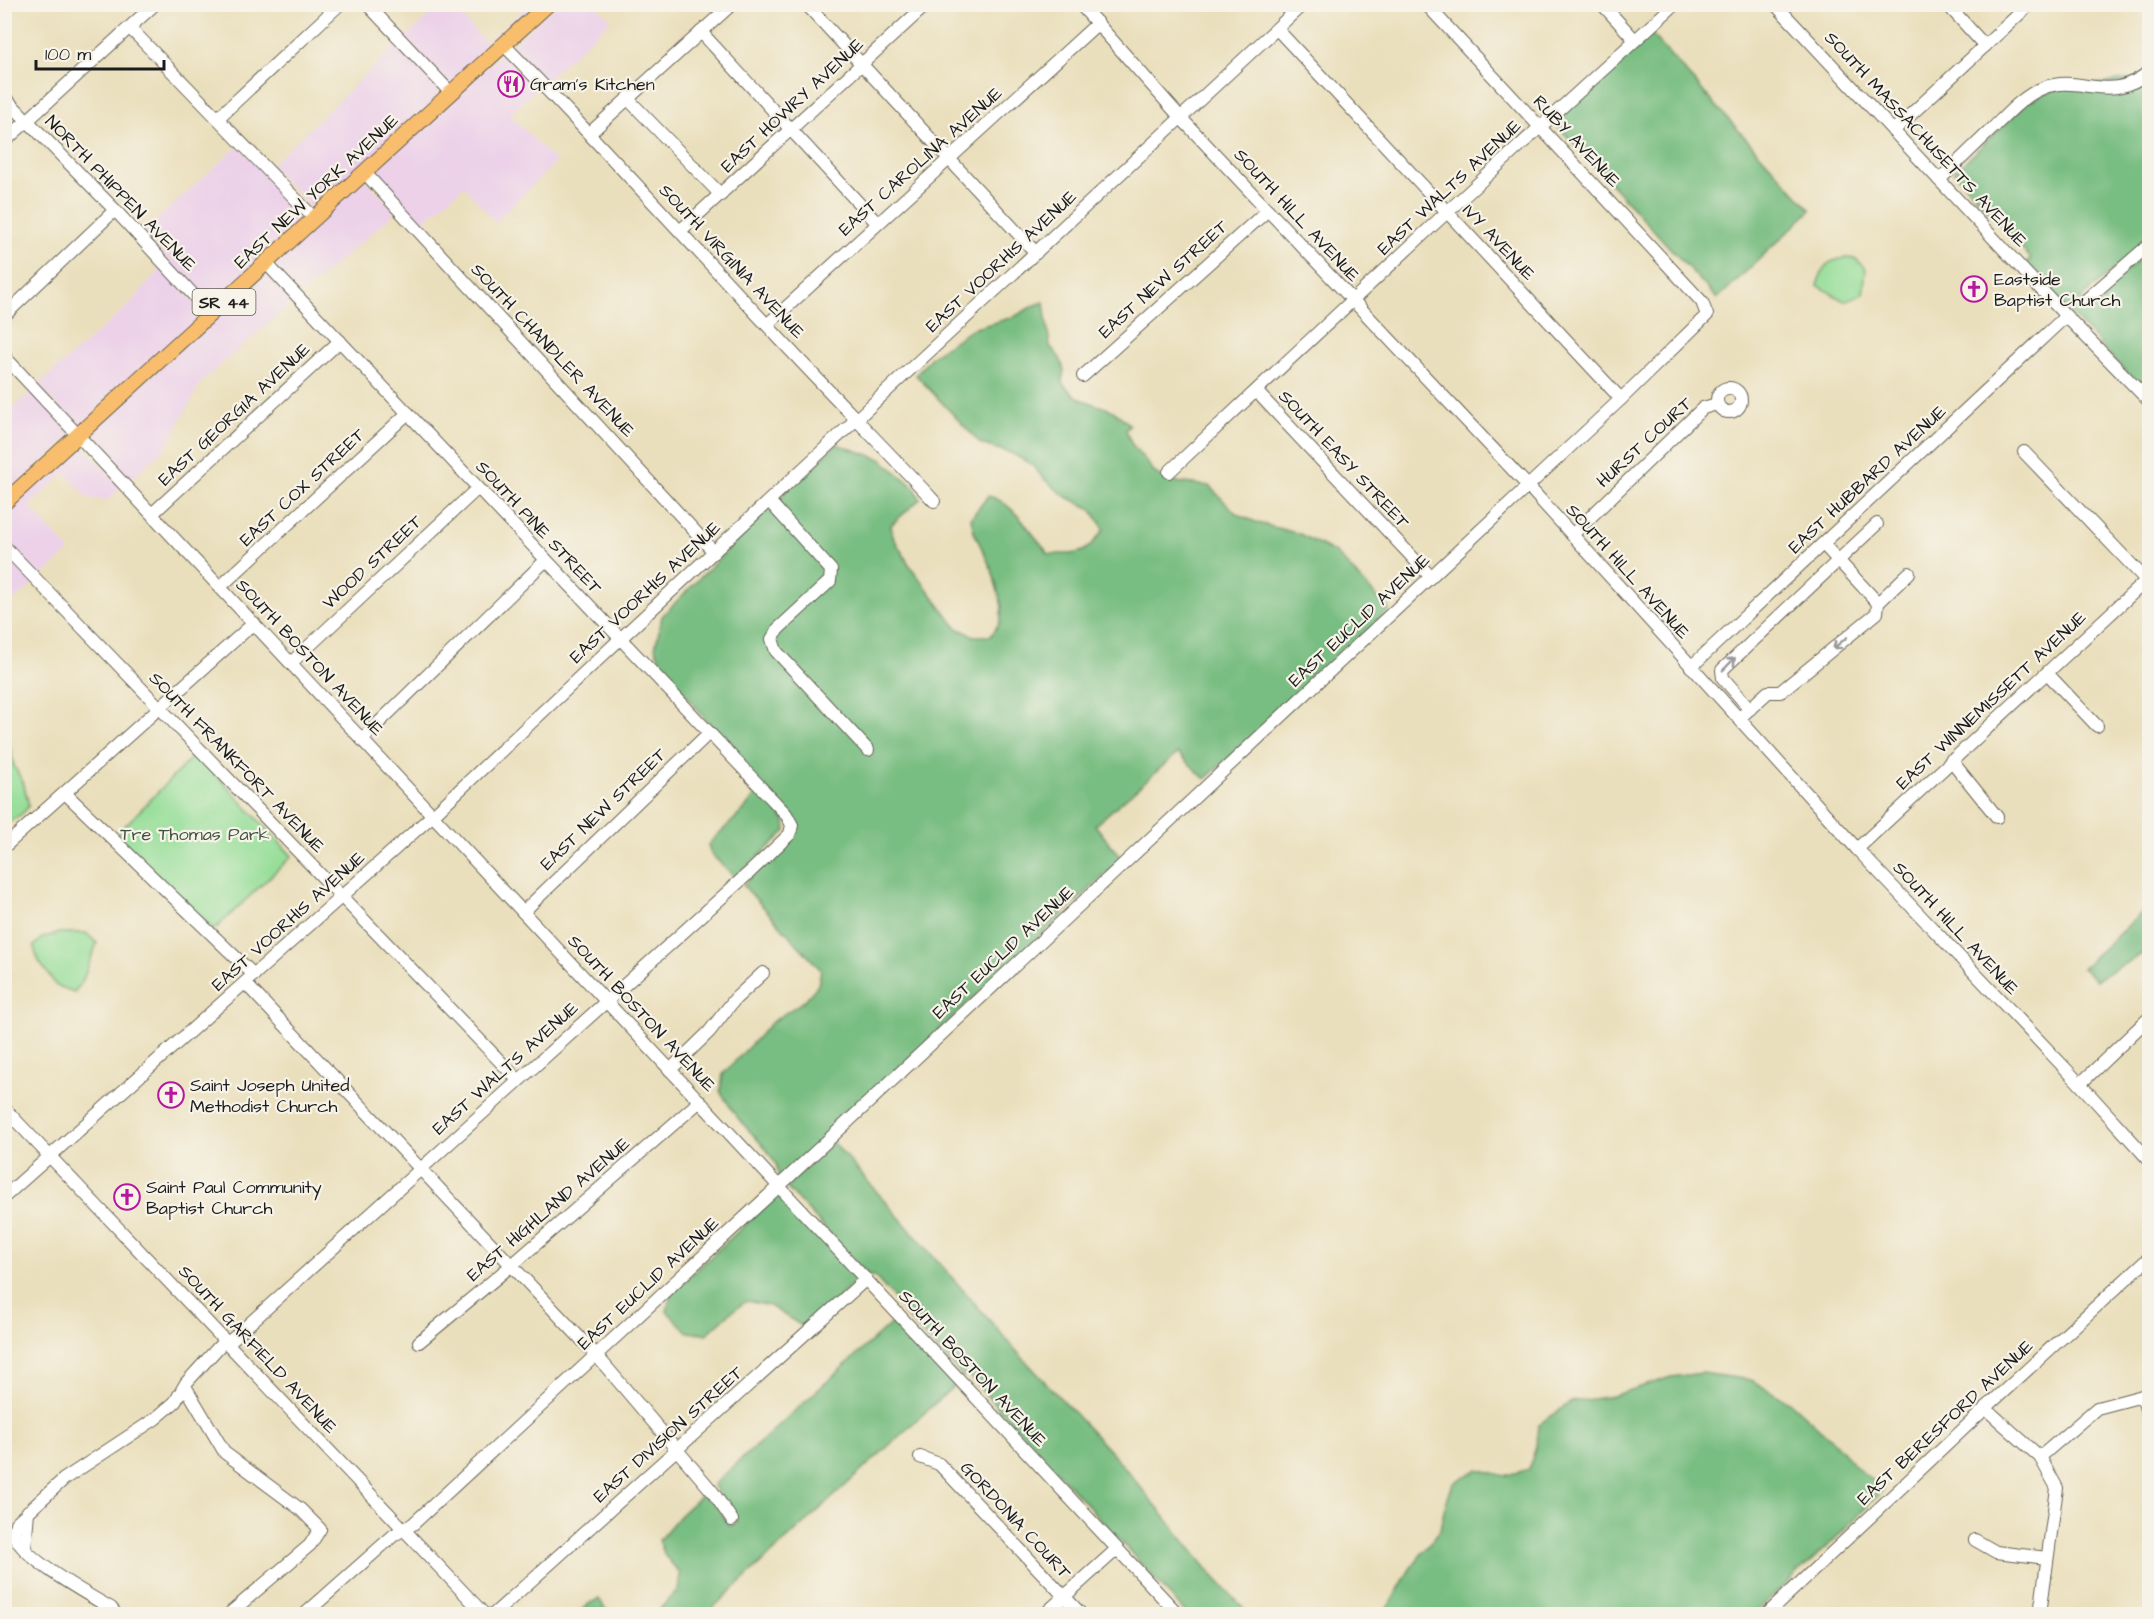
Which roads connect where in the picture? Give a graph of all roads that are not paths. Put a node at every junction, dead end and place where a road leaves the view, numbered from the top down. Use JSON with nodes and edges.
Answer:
{"nodes":[{"id":1,"x":155,"y":4,"type":"edge"},
{"id":2,"x":340,"y":4,"type":"edge"},
{"id":3,"x":367,"y":4,"type":"edge"},
{"id":4,"x":548,"y":4,"type":"edge"},
{"id":5,"x":732,"y":4,"type":"edge"},
{"id":6,"x":806,"y":4,"type":"edge"},
{"id":7,"x":927,"y":4,"type":"edge"},
{"id":8,"x":1080,"y":4,"type":"edge"},
{"id":9,"x":1303,"y":4,"type":"edge"},
{"id":10,"x":1426,"y":4,"type":"edge"},
{"id":11,"x":1602,"y":4,"type":"edge"},
{"id":12,"x":1675,"y":4,"type":"edge"},
{"id":13,"x":1775,"y":4,"type":"edge"},
{"id":14,"x":1947,"y":4,"type":"edge"},
{"id":15,"x":2030,"y":4,"type":"edge"},
{"id":16,"x":1098,"y":23,"type":"junction"},
{"id":17,"x":130,"y":28,"type":"junction"},
{"id":18,"x":1277,"y":29,"type":"junction"},
{"id":19,"x":701,"y":32,"type":"junction"},
{"id":20,"x":1635,"y":40,"type":"junction"},
{"id":21,"x":504,"y":45,"type":"junction"},
{"id":22,"x":1985,"y":46,"type":"junction"},
{"id":23,"x":862,"y":65,"type":"junction"},
{"id":24,"x":2150,"y":71,"type":"edge"},
{"id":25,"x":451,"y":93,"type":"junction"},
{"id":26,"x":4,"y":97,"type":"edge"},
{"id":27,"x":628,"y":99,"type":"junction"},
{"id":28,"x":218,"y":118,"type":"junction"},
{"id":29,"x":1181,"y":118,"type":"junction"},
{"id":30,"x":27,"y":120,"type":"junction"},
{"id":31,"x":1540,"y":128,"type":"junction"},
{"id":32,"x":792,"y":130,"type":"junction"},
{"id":33,"x":1893,"y":131,"type":"junction"},
{"id":34,"x":590,"y":133,"type":"junction"},
{"id":35,"x":4,"y":142,"type":"edge"},
{"id":36,"x":950,"y":160,"type":"junction"},
{"id":37,"x":365,"y":172,"type":"junction"},
{"id":38,"x":1939,"y":180,"type":"junction"},
{"id":39,"x":720,"y":195,"type":"junction"},
{"id":40,"x":115,"y":210,"type":"junction"},
{"id":41,"x":1268,"y":210,"type":"junction"},
{"id":42,"x":1447,"y":212,"type":"junction"},
{"id":43,"x":315,"y":219,"type":"junction"},
{"id":44,"x":877,"y":223,"type":"junction"},
{"id":45,"x":680,"y":231,"type":"junction"},
{"id":46,"x":2150,"y":244,"type":"edge"},
{"id":47,"x":1036,"y":253,"type":"junction"},
{"id":48,"x":266,"y":263,"type":"junction"},
{"id":49,"x":2087,"y":299,"type":"dead end"},
{"id":50,"x":1353,"y":301,"type":"junction"},
{"id":51,"x":1702,"y":302,"type":"joint"},
{"id":52,"x":211,"y":314,"type":"junction"},
{"id":53,"x":4,"y":316,"type":"edge"},
{"id":54,"x":2066,"y":316,"type":"junction"},
{"id":55,"x":766,"y":326,"type":"junction"},
{"id":56,"x":340,"y":341,"type":"junction"},
{"id":57,"x":4,"y":356,"type":"edge"},
{"id":58,"x":1083,"y":376,"type":"dead end"},
{"id":59,"x":1256,"y":391,"type":"junction"},
{"id":60,"x":1621,"y":399,"type":"junction"},
{"id":61,"x":2150,"y":402,"type":"edge"},
{"id":62,"x":1718,"y":404,"type":"dead end"},
{"id":63,"x":408,"y":413,"type":"junction"},
{"id":64,"x":857,"y":418,"type":"junction"},
{"id":65,"x":79,"y":435,"type":"junction"},
{"id":66,"x":2024,"y":452,"type":"dead end"},
{"id":67,"x":1169,"y":472,"type":"dead end"},
{"id":68,"x":1528,"y":486,"type":"junction"},
{"id":69,"x":478,"y":488,"type":"junction"},
{"id":70,"x":769,"y":501,"type":"junction"},
{"id":71,"x":934,"y":501,"type":"dead end"},
{"id":72,"x":4,"y":503,"type":"edge"},
{"id":73,"x":152,"y":514,"type":"junction"},
{"id":74,"x":1877,"y":524,"type":"dead end"},
{"id":75,"x":1572,"y":535,"type":"junction"},
{"id":76,"x":1823,"y":544,"type":"junction"},
{"id":77,"x":4,"y":546,"type":"edge"},
{"id":78,"x":714,"y":552,"type":"junction"},
{"id":79,"x":546,"y":560,"type":"junction"},
{"id":80,"x":1838,"y":560,"type":"junction"},
{"id":81,"x":1909,"y":573,"type":"dead end"},
{"id":82,"x":1431,"y":577,"type":"junction"},
{"id":83,"x":2148,"y":578,"type":"edge"},
{"id":84,"x":220,"y":587,"type":"junction"},
{"id":85,"x":1878,"y":603,"type":"junction"},
{"id":86,"x":254,"y":623,"type":"junction"},
{"id":87,"x":620,"y":639,"type":"junction"},
{"id":88,"x":291,"y":663,"type":"junction"},
{"id":89,"x":1691,"y":667,"type":"junction"},
{"id":90,"x":2047,"y":672,"type":"junction"},
{"id":91,"x":160,"y":708,"type":"junction"},
{"id":92,"x":1750,"y":709,"type":"junction"},
{"id":93,"x":1739,"y":719,"type":"junction"},
{"id":94,"x":2097,"y":726,"type":"dead end"},
{"id":95,"x":709,"y":733,"type":"junction"},
{"id":96,"x":362,"y":739,"type":"junction"},
{"id":97,"x":868,"y":750,"type":"dead end"},
{"id":98,"x":1951,"y":760,"type":"junction"},
{"id":99,"x":65,"y":793,"type":"junction"},
{"id":100,"x":786,"y":814,"type":"joint"},
{"id":101,"x":433,"y":815,"type":"junction"},
{"id":102,"x":1997,"y":818,"type":"dead end"},
{"id":103,"x":4,"y":847,"type":"edge"},
{"id":104,"x":1857,"y":849,"type":"junction"},
{"id":105,"x":341,"y":897,"type":"junction"},
{"id":106,"x":523,"y":912,"type":"junction"},
{"id":107,"x":763,"y":973,"type":"dead end"},
{"id":108,"x":249,"y":979,"type":"junction"},
{"id":109,"x":607,"y":1002,"type":"junction"},
{"id":110,"x":2150,"y":1017,"type":"edge"},
{"id":111,"x":670,"y":1070,"type":"junction"},
{"id":112,"x":518,"y":1080,"type":"junction"},
{"id":113,"x":2080,"y":1084,"type":"junction"},
{"id":114,"x":700,"y":1101,"type":"junction"},
{"id":115,"x":4,"y":1108,"type":"edge"},
{"id":116,"x":50,"y":1156,"type":"junction"},
{"id":117,"x":2150,"y":1161,"type":"edge"},
{"id":118,"x":420,"y":1169,"type":"junction"},
{"id":119,"x":779,"y":1186,"type":"junction"},
{"id":120,"x":4,"y":1197,"type":"edge"},
{"id":121,"x":2150,"y":1257,"type":"edge"},
{"id":122,"x":512,"y":1265,"type":"junction"},
{"id":123,"x":866,"y":1279,"type":"junction"},
{"id":124,"x":226,"y":1342,"type":"junction"},
{"id":125,"x":419,"y":1342,"type":"dead end"},
{"id":126,"x":597,"y":1356,"type":"junction"},
{"id":127,"x":185,"y":1386,"type":"junction"},
{"id":128,"x":2146,"y":1395,"type":"edge"},
{"id":129,"x":1985,"y":1408,"type":"junction"},
{"id":130,"x":2150,"y":1422,"type":"edge"},
{"id":131,"x":678,"y":1451,"type":"junction"},
{"id":132,"x":921,"y":1457,"type":"dead end"},
{"id":133,"x":2040,"y":1457,"type":"junction"},
{"id":134,"x":732,"y":1520,"type":"dead end"},
{"id":135,"x":403,"y":1530,"type":"junction"},
{"id":136,"x":1976,"y":1540,"type":"dead end"},
{"id":137,"x":1117,"y":1548,"type":"junction"},
{"id":138,"x":2048,"y":1558,"type":"junction"},
{"id":139,"x":1065,"y":1597,"type":"junction"},
{"id":140,"x":116,"y":1614,"type":"edge"},
{"id":141,"x":229,"y":1614,"type":"edge"},
{"id":142,"x":305,"y":1614,"type":"edge"},
{"id":143,"x":484,"y":1614,"type":"edge"},
{"id":144,"x":494,"y":1614,"type":"edge"},
{"id":145,"x":1045,"y":1614,"type":"edge"},
{"id":146,"x":1081,"y":1614,"type":"edge"},
{"id":147,"x":1178,"y":1614,"type":"edge"},
{"id":148,"x":1767,"y":1614,"type":"edge"},
{"id":149,"x":2040,"y":1614,"type":"edge"}],
"edges":[{"from":1,"to":17,"type":"street"},
{"from":2,"to":28,"type":"street"},
{"from":3,"to":25,"type":"street"},
{"from":4,"to":21,"type":"main road","name":"EAST NEW YORK AVENUE","number":"SR 44"},
{"from":5,"to":19,"type":"street"},
{"from":6,"to":23,"type":"street"},
{"from":7,"to":23,"type":"street","name":"EAST HOWRY AVENUE"},
{"from":8,"to":16,"type":"street","name":"SOUTH HILL AVENUE"},
{"from":9,"to":18,"type":"street","name":"EAST VOORHIS AVENUE"},
{"from":10,"to":31,"type":"street","name":"RUBY AVENUE"},
{"from":11,"to":20,"type":"street"},
{"from":12,"to":20,"type":"street","name":"EAST WALTS AVENUE"},
{"from":13,"to":33,"type":"street","name":"SOUTH MASSACHUSETTS AVENUE"},
{"from":14,"to":22,"type":"street"},
{"from":15,"to":22,"type":"street"},
{"from":16,"to":29,"type":"street","name":"SOUTH HILL AVENUE"},
{"from":16,"to":36,"type":"street","name":"EAST CAROLINA AVENUE"},
{"from":17,"to":28,"type":"street"},
{"from":17,"to":30,"type":"street"},
{"from":18,"to":29,"type":"street","name":"EAST VOORHIS AVENUE"},
{"from":18,"to":42,"type":"street","name":"IVY AVENUE"},
{"from":19,"to":27,"type":"street"},
{"from":19,"to":32,"type":"street"},
{"from":20,"to":31,"type":"street","name":"EAST WALTS AVENUE"},
{"from":21,"to":25,"type":"main road","name":"EAST NEW YORK AVENUE","number":"SR 44"},
{"from":21,"to":34,"type":"street","name":"SOUTH VIRGINIA AVENUE"},
{"from":22,"to":33,"type":"street"},
{"from":23,"to":32,"type":"street","name":"EAST HOWRY AVENUE"},
{"from":23,"to":36,"type":"street"},
{"from":24,"to":38,"type":"street"},
{"from":25,"to":37,"type":"main road","name":"EAST NEW YORK AVENUE","number":"SR 44"},
{"from":26,"to":30,"type":"street","name":"NORTH PHIPPEN AVENUE"},
{"from":27,"to":34,"type":"street"},
{"from":27,"to":39,"type":"street"},
{"from":28,"to":43,"type":"street"},
{"from":29,"to":41,"type":"street","name":"SOUTH HILL AVENUE"},
{"from":29,"to":47,"type":"street","name":"EAST VOORHIS AVENUE"},
{"from":30,"to":35,"type":"street"},
{"from":30,"to":40,"type":"street","name":"NORTH PHIPPEN AVENUE"},
{"from":31,"to":42,"type":"street","name":"EAST WALTS AVENUE"},
{"from":31,"to":51,"type":"street","name":"RUBY AVENUE"},
{"from":32,"to":39,"type":"street","name":"EAST HOWRY AVENUE"},
{"from":32,"to":44,"type":"street"},
{"from":33,"to":38,"type":"street","name":"SOUTH MASSACHUSETTS AVENUE"},
{"from":34,"to":45,"type":"street","name":"SOUTH VIRGINIA AVENUE"},
{"from":36,"to":44,"type":"street","name":"EAST CAROLINA AVENUE"},
{"from":36,"to":47,"type":"street"},
{"from":37,"to":43,"type":"main road","name":"EAST NEW YORK AVENUE","number":"SR 44"},
{"from":37,"to":78,"type":"street","name":"SOUTH CHANDLER AVENUE"},
{"from":38,"to":54,"type":"street","name":"SOUTH MASSACHUSETTS AVENUE"},
{"from":39,"to":45,"type":"street","name":"EAST HOWRY AVENUE"},
{"from":40,"to":52,"type":"street","name":"NORTH PHIPPEN AVENUE"},
{"from":40,"to":53,"type":"street"},
{"from":41,"to":50,"type":"street","name":"SOUTH HILL AVENUE"},
{"from":41,"to":58,"type":"street","name":"EAST NEW STREET"},
{"from":42,"to":50,"type":"street","name":"EAST WALTS AVENUE"},
{"from":42,"to":60,"type":"street","name":"IVY AVENUE"},
{"from":43,"to":48,"type":"main road","name":"EAST NEW YORK AVENUE","number":"SR 44"},
{"from":44,"to":55,"type":"street","name":"EAST CAROLINA AVENUE"},
{"from":45,"to":55,"type":"street","name":"SOUTH VIRGINIA AVENUE"},
{"from":46,"to":49,"type":"street"},
{"from":47,"to":64,"type":"street","name":"EAST VOORHIS AVENUE"},
{"from":48,"to":52,"type":"main road","name":"EAST NEW YORK AVENUE","number":"SR 44"},
{"from":48,"to":56,"type":"street","name":"SOUTH PINE STREET"},
{"from":50,"to":59,"type":"street","name":"EAST WALTS AVENUE"},
{"from":50,"to":68,"type":"street","name":"SOUTH HILL AVENUE"},
{"from":51,"to":60,"type":"street","name":"EAST EUCLID AVENUE"},
{"from":52,"to":65,"type":"main road","name":"EAST NEW YORK AVENUE","number":"SR 44"},
{"from":54,"to":61,"type":"street","name":"SOUTH MASSACHUSETTS AVENUE"},
{"from":54,"to":76,"type":"street","name":"EAST HUBBARD AVENUE"},
{"from":55,"to":64,"type":"street","name":"SOUTH VIRGINIA AVENUE"},
{"from":56,"to":63,"type":"street","name":"SOUTH PINE STREET"},
{"from":56,"to":73,"type":"street","name":"EAST GEORGIA AVENUE"},
{"from":57,"to":65,"type":"street","name":"SOUTH BOSTON AVENUE"},
{"from":59,"to":67,"type":"street","name":"EAST WALTS AVENUE"},
{"from":59,"to":82,"type":"street","name":"SOUTH EASY STREET"},
{"from":60,"to":68,"type":"street","name":"EAST EUCLID AVENUE"},
{"from":62,"to":75,"type":"street","name":"HURST COURT"},
{"from":63,"to":69,"type":"street","name":"SOUTH PINE STREET"},
{"from":63,"to":84,"type":"street","name":"EAST COX STREET"},
{"from":64,"to":70,"type":"street","name":"EAST VOORHIS AVENUE"},
{"from":64,"to":71,"type":"street","name":"SOUTH VIRGINIA AVENUE"},
{"from":65,"to":72,"type":"main road","name":"EAST NEW YORK AVENUE","number":"SR 44"},
{"from":65,"to":73,"type":"street","name":"SOUTH BOSTON AVENUE"},
{"from":66,"to":83,"type":"street"},
{"from":68,"to":75,"type":"street","name":"SOUTH HILL AVENUE"},
{"from":68,"to":82,"type":"street","name":"EAST EUCLID AVENUE"},
{"from":69,"to":79,"type":"street","name":"SOUTH PINE STREET"},
{"from":69,"to":88,"type":"street","name":"WOOD STREET"},
{"from":70,"to":78,"type":"street","name":"EAST VOORHIS AVENUE"},
{"from":70,"to":97,"type":"street"},
{"from":73,"to":84,"type":"street","name":"SOUTH BOSTON AVENUE"},
{"from":74,"to":80,"type":"street"},
{"from":75,"to":89,"type":"street","name":"SOUTH HILL AVENUE"},
{"from":76,"to":80,"type":"street"},
{"from":76,"to":89,"type":"street","name":"EAST HUBBARD AVENUE"},
{"from":77,"to":91,"type":"street","name":"SOUTH FRANKFORT AVENUE"},
{"from":78,"to":87,"type":"street","name":"EAST VOORHIS AVENUE"},
{"from":79,"to":87,"type":"street","name":"SOUTH PINE STREET"},
{"from":79,"to":96,"type":"street"},
{"from":80,"to":85,"type":"street"},
{"from":92,"to":80,"type":"street","one_way":true},
{"from":81,"to":85,"type":"street"},
{"from":82,"to":119,"type":"street","name":"EAST EUCLID AVENUE"},
{"from":83,"to":90,"type":"street","name":"EAST WINNEMISSETT AVENUE"},
{"from":84,"to":86,"type":"street","name":"SOUTH BOSTON AVENUE"},
{"from":85,"to":92,"type":"street","one_way":true},
{"from":86,"to":88,"type":"street","name":"SOUTH BOSTON AVENUE"},
{"from":86,"to":91,"type":"street"},
{"from":87,"to":95,"type":"street","name":"SOUTH PINE STREET"},
{"from":87,"to":101,"type":"street","name":"EAST VOORHIS AVENUE"},
{"from":88,"to":96,"type":"street","name":"SOUTH BOSTON AVENUE"},
{"from":89,"to":93,"type":"street","name":"SOUTH HILL AVENUE"},
{"from":90,"to":94,"type":"street"},
{"from":90,"to":98,"type":"street","name":"EAST WINNEMISSETT AVENUE"},
{"from":91,"to":99,"type":"street"},
{"from":91,"to":105,"type":"street","name":"SOUTH FRANKFORT AVENUE"},
{"from":92,"to":93,"type":"street"},
{"from":93,"to":104,"type":"street","name":"SOUTH HILL AVENUE"},
{"from":95,"to":100,"type":"street","name":"SOUTH PINE STREET"},
{"from":95,"to":106,"type":"street","name":"EAST NEW STREET"},
{"from":96,"to":101,"type":"street","name":"SOUTH BOSTON AVENUE"},
{"from":98,"to":102,"type":"street"},
{"from":98,"to":104,"type":"street","name":"EAST WINNEMISSETT AVENUE"},
{"from":99,"to":103,"type":"street"},
{"from":99,"to":108,"type":"street"},
{"from":100,"to":109,"type":"street","name":"EAST WALTS AVENUE"},
{"from":101,"to":105,"type":"street","name":"EAST VOORHIS AVENUE"},
{"from":101,"to":106,"type":"street","name":"SOUTH BOSTON AVENUE"},
{"from":104,"to":113,"type":"street","name":"SOUTH HILL AVENUE"},
{"from":105,"to":108,"type":"street","name":"EAST VOORHIS AVENUE"},
{"from":105,"to":112,"type":"street","name":"SOUTH FRANKFORT AVENUE"},
{"from":106,"to":109,"type":"street","name":"SOUTH BOSTON AVENUE"},
{"from":107,"to":111,"type":"street"},
{"from":108,"to":116,"type":"street","name":"EAST VOORHIS AVENUE"},
{"from":108,"to":118,"type":"street"},
{"from":109,"to":111,"type":"street","name":"SOUTH BOSTON AVENUE"},
{"from":109,"to":112,"type":"street","name":"EAST WALTS AVENUE"},
{"from":110,"to":113,"type":"street"},
{"from":111,"to":114,"type":"street","name":"SOUTH BOSTON AVENUE"},
{"from":112,"to":118,"type":"street","name":"EAST WALTS AVENUE"},
{"from":113,"to":117,"type":"street","name":"SOUTH HILL AVENUE"},
{"from":114,"to":119,"type":"street","name":"SOUTH BOSTON AVENUE"},
{"from":114,"to":122,"type":"street","name":"EAST HIGHLAND AVENUE"},
{"from":115,"to":116,"type":"street","name":"SOUTH GARFIELD AVENUE"},
{"from":116,"to":120,"type":"street","name":"EAST VOORHIS AVENUE"},
{"from":116,"to":124,"type":"street","name":"SOUTH GARFIELD AVENUE"},
{"from":118,"to":122,"type":"street"},
{"from":118,"to":124,"type":"street","name":"EAST WALTS AVENUE"},
{"from":119,"to":123,"type":"street","name":"SOUTH BOSTON AVENUE"},
{"from":119,"to":126,"type":"street","name":"EAST EUCLID AVENUE"},
{"from":121,"to":129,"type":"street","name":"EAST BERESFORD AVENUE"},
{"from":122,"to":125,"type":"street","name":"EAST HIGHLAND AVENUE"},
{"from":122,"to":126,"type":"street"},
{"from":123,"to":131,"type":"street","name":"EAST DIVISION STREET"},
{"from":123,"to":137,"type":"street","name":"SOUTH BOSTON AVENUE"},
{"from":124,"to":127,"type":"street","name":"EAST WALTS AVENUE"},
{"from":124,"to":135,"type":"street","name":"SOUTH GARFIELD AVENUE"},
{"from":126,"to":131,"type":"street"},
{"from":126,"to":135,"type":"street","name":"EAST EUCLID AVENUE"},
{"from":127,"to":140,"type":"street","name":"EAST WALTS AVENUE"},
{"from":127,"to":141,"type":"street"},
{"from":128,"to":130,"type":"street"},
{"from":128,"to":133,"type":"street"},
{"from":129,"to":133,"type":"street"},
{"from":129,"to":148,"type":"street","name":"EAST BERESFORD AVENUE"},
{"from":131,"to":134,"type":"street"},
{"from":131,"to":144,"type":"street","name":"EAST DIVISION STREET"},
{"from":132,"to":139,"type":"street","name":"GORDONIA COURT"},
{"from":133,"to":138,"type":"street"},
{"from":135,"to":142,"type":"street","name":"EAST EUCLID AVENUE"},
{"from":135,"to":143,"type":"street","name":"SOUTH GARFIELD AVENUE"},
{"from":136,"to":138,"type":"street"},
{"from":137,"to":139,"type":"street"},
{"from":137,"to":147,"type":"street","name":"SOUTH BOSTON AVENUE"},
{"from":138,"to":149,"type":"street"},
{"from":139,"to":145,"type":"street"},
{"from":139,"to":146,"type":"street","name":"GORDONIA COURT"}]}
